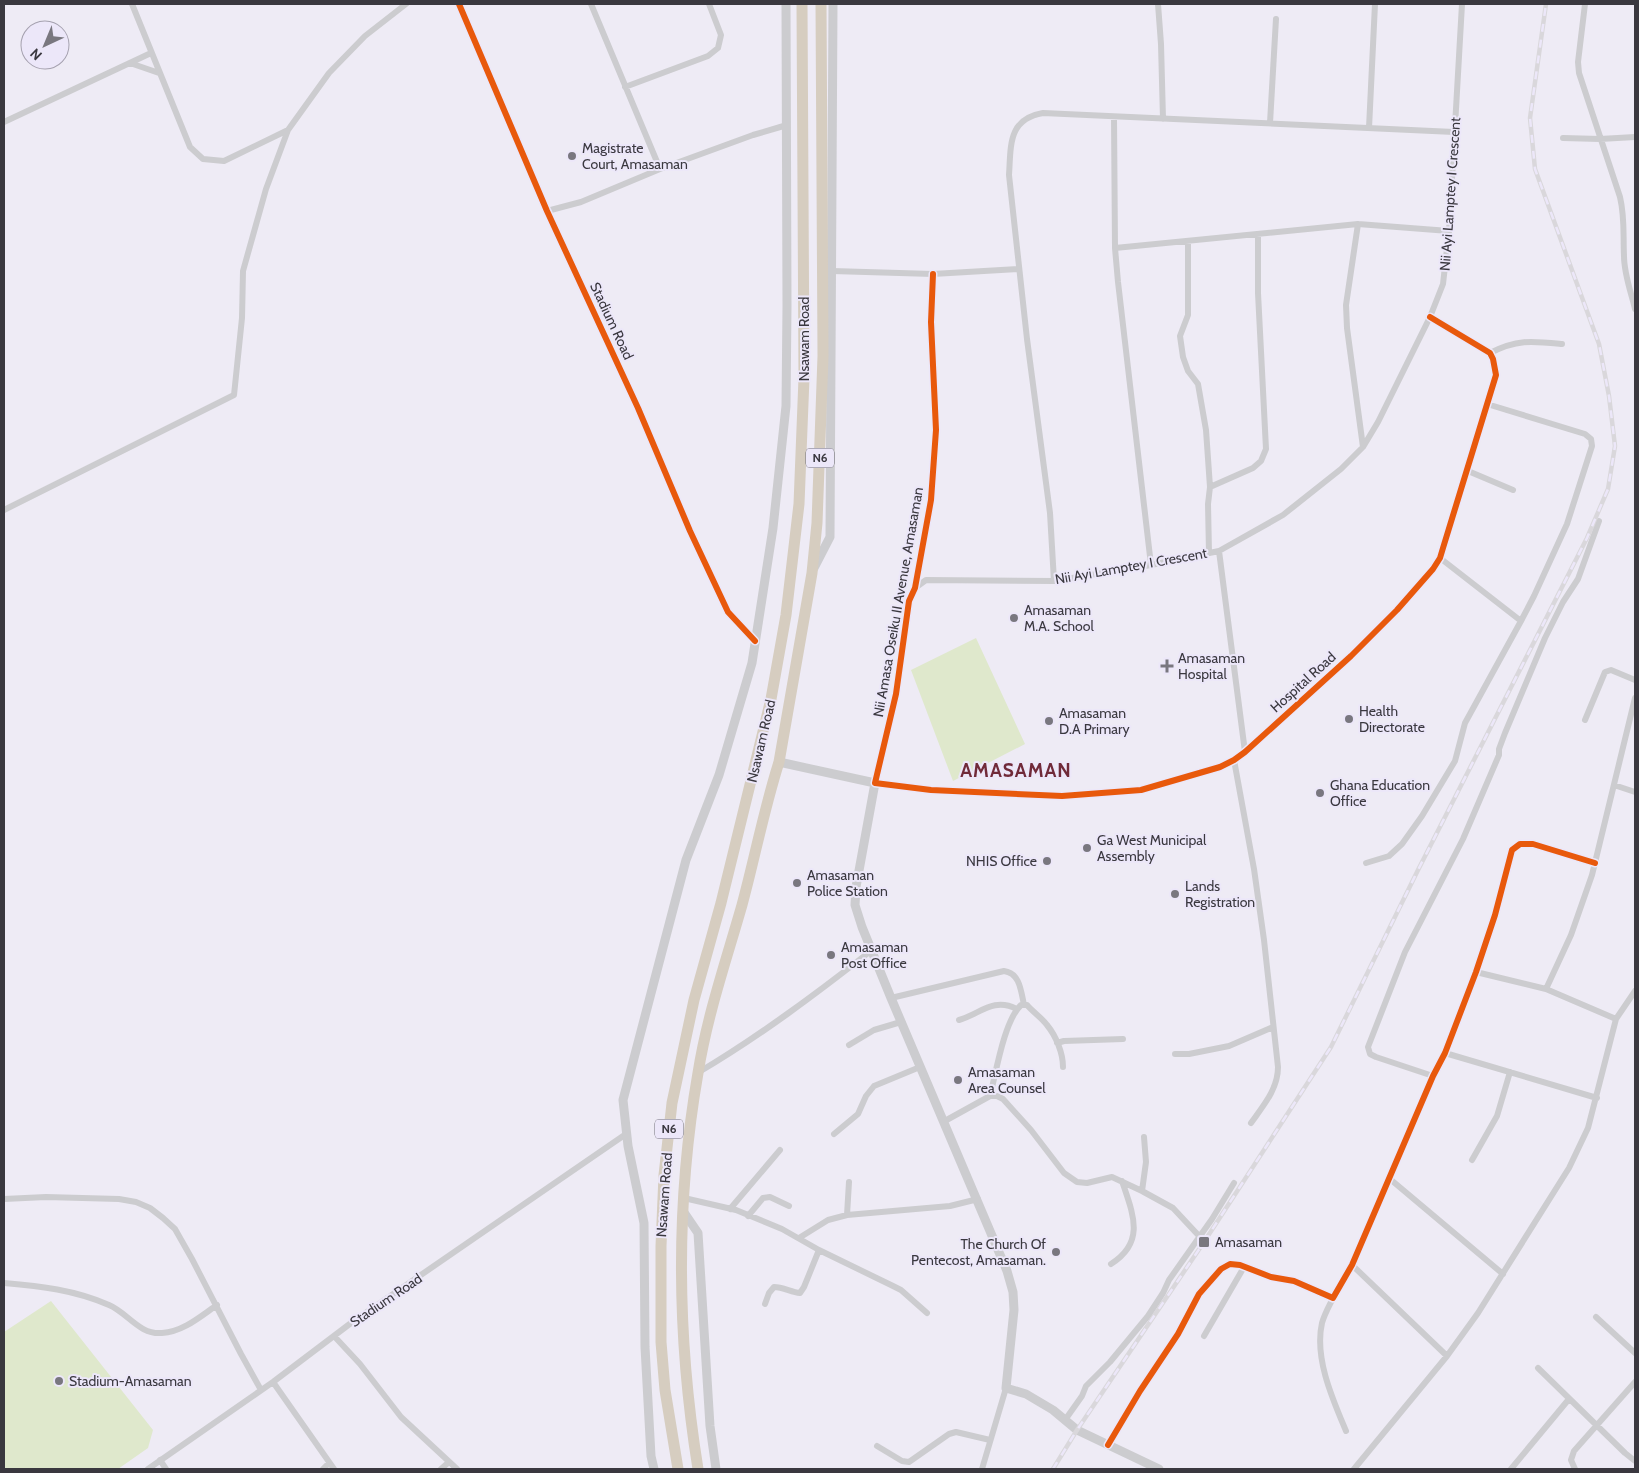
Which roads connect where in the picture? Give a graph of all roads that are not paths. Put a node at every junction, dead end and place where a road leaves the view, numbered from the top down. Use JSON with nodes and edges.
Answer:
{"nodes":[{"id":1,"x":132,"y":4,"type":"edge"},
{"id":2,"x":406,"y":4,"type":"edge"},
{"id":3,"x":459,"y":4,"type":"edge"},
{"id":4,"x":591,"y":4,"type":"edge"},
{"id":5,"x":709,"y":4,"type":"edge"},
{"id":6,"x":786,"y":4,"type":"edge"},
{"id":7,"x":802,"y":4,"type":"edge"},
{"id":8,"x":821,"y":4,"type":"edge"},
{"id":9,"x":833,"y":4,"type":"edge"},
{"id":10,"x":1158,"y":4,"type":"edge"},
{"id":11,"x":1375,"y":4,"type":"edge"},
{"id":12,"x":1462,"y":4,"type":"edge"},
{"id":13,"x":1585,"y":4,"type":"edge"},
{"id":14,"x":1276,"y":19,"type":"dead end"},
{"id":15,"x":151,"y":53,"type":"junction"},
{"id":16,"x":130,"y":64,"type":"junction"},
{"id":17,"x":159,"y":73,"type":"junction"},
{"id":18,"x":626,"y":87,"type":"junction"},
{"id":19,"x":1114,"y":117,"type":"junction"},
{"id":20,"x":1163,"y":119,"type":"junction"},
{"id":21,"x":4,"y":122,"type":"edge"},
{"id":22,"x":1270,"y":123,"type":"junction"},
{"id":23,"x":787,"y":125,"type":"junction"},
{"id":24,"x":1369,"y":128,"type":"junction"},
{"id":25,"x":288,"y":130,"type":"junction"},
{"id":26,"x":1454,"y":132,"type":"junction"},
{"id":27,"x":1635,"y":136,"type":"edge"},
{"id":28,"x":1563,"y":138,"type":"dead end"},
{"id":29,"x":1600,"y":139,"type":"junction"},
{"id":30,"x":660,"y":169,"type":"junction"},
{"id":31,"x":547,"y":211,"type":"junction"},
{"id":32,"x":1358,"y":224,"type":"junction"},
{"id":33,"x":1449,"y":231,"type":"junction"},
{"id":34,"x":1258,"y":234,"type":"junction"},
{"id":35,"x":1188,"y":241,"type":"junction"},
{"id":36,"x":1115,"y":248,"type":"junction"},
{"id":37,"x":1018,"y":269,"type":"junction"},
{"id":38,"x":832,"y":271,"type":"junction"},
{"id":39,"x":933,"y":274,"type":"junction"},
{"id":40,"x":1633,"y":293,"type":"edge"},
{"id":41,"x":1635,"y":309,"type":"edge"},
{"id":42,"x":1430,"y":317,"type":"junction"},
{"id":43,"x":1562,"y":344,"type":"dead end"},
{"id":44,"x":1490,"y":353,"type":"junction"},
{"id":45,"x":1487,"y":404,"type":"junction"},
{"id":46,"x":1363,"y":447,"type":"junction"},
{"id":47,"x":1468,"y":471,"type":"junction"},
{"id":48,"x":1210,"y":487,"type":"junction"},
{"id":49,"x":1513,"y":490,"type":"dead end"},
{"id":50,"x":4,"y":510,"type":"edge"},
{"id":51,"x":1598,"y":521,"type":"dead end"},
{"id":52,"x":1219,"y":551,"type":"junction"},
{"id":53,"x":1209,"y":553,"type":"junction"},
{"id":54,"x":1440,"y":558,"type":"junction"},
{"id":55,"x":1151,"y":565,"type":"junction"},
{"id":56,"x":812,"y":573,"type":"junction"},
{"id":57,"x":1054,"y":581,"type":"junction"},
{"id":58,"x":914,"y":588,"type":"junction"},
{"id":59,"x":1520,"y":621,"type":"junction"},
{"id":60,"x":755,"y":641,"type":"junction"},
{"id":61,"x":1635,"y":680,"type":"edge"},
{"id":62,"x":1635,"y":698,"type":"edge"},
{"id":63,"x":1585,"y":720,"type":"dead end"},
{"id":64,"x":1245,"y":752,"type":"junction"},
{"id":65,"x":1234,"y":760,"type":"junction"},
{"id":66,"x":779,"y":762,"type":"junction"},
{"id":67,"x":875,"y":783,"type":"junction"},
{"id":68,"x":1614,"y":785,"type":"junction"},
{"id":69,"x":1635,"y":792,"type":"edge"},
{"id":70,"x":1366,"y":863,"type":"dead end"},
{"id":71,"x":1595,"y":863,"type":"junction"},
{"id":72,"x":872,"y":950,"type":"junction"},
{"id":73,"x":1476,"y":972,"type":"junction"},
{"id":74,"x":1546,"y":989,"type":"junction"},
{"id":75,"x":1635,"y":991,"type":"edge"},
{"id":76,"x":891,"y":998,"type":"junction"},
{"id":77,"x":1024,"y":1005,"type":"junction"},
{"id":78,"x":1017,"y":1009,"type":"junction"},
{"id":79,"x":1616,"y":1019,"type":"junction"},
{"id":80,"x":959,"y":1020,"type":"dead end"},
{"id":81,"x":901,"y":1022,"type":"junction"},
{"id":82,"x":1273,"y":1027,"type":"junction"},
{"id":83,"x":1123,"y":1039,"type":"dead end"},
{"id":84,"x":1057,"y":1043,"type":"junction"},
{"id":85,"x":849,"y":1046,"type":"dead end"},
{"id":86,"x":1445,"y":1053,"type":"junction"},
{"id":87,"x":1175,"y":1054,"type":"dead end"},
{"id":88,"x":920,"y":1067,"type":"junction"},
{"id":89,"x":1063,"y":1067,"type":"dead end"},
{"id":90,"x":1510,"y":1072,"type":"junction"},
{"id":91,"x":698,"y":1073,"type":"junction"},
{"id":92,"x":1433,"y":1076,"type":"junction"},
{"id":93,"x":990,"y":1096,"type":"junction"},
{"id":94,"x":1597,"y":1098,"type":"junction"},
{"id":95,"x":943,"y":1122,"type":"junction"},
{"id":96,"x":1251,"y":1123,"type":"dead end"},
{"id":97,"x":626,"y":1134,"type":"junction"},
{"id":98,"x":834,"y":1134,"type":"dead end"},
{"id":99,"x":1144,"y":1137,"type":"dead end"},
{"id":100,"x":780,"y":1150,"type":"dead end"},
{"id":101,"x":1472,"y":1160,"type":"dead end"},
{"id":102,"x":1390,"y":1179,"type":"junction"},
{"id":103,"x":1122,"y":1181,"type":"junction"},
{"id":104,"x":849,"y":1182,"type":"dead end"},
{"id":105,"x":1234,"y":1184,"type":"dead end"},
{"id":106,"x":1142,"y":1191,"type":"junction"},
{"id":107,"x":684,"y":1198,"type":"junction"},
{"id":108,"x":4,"y":1200,"type":"edge"},
{"id":109,"x":978,"y":1200,"type":"junction"},
{"id":110,"x":789,"y":1206,"type":"dead end"},
{"id":111,"x":730,"y":1209,"type":"junction"},
{"id":112,"x":683,"y":1211,"type":"junction"},
{"id":113,"x":847,"y":1215,"type":"junction"},
{"id":114,"x":748,"y":1216,"type":"junction"},
{"id":115,"x":1200,"y":1237,"type":"junction"},
{"id":116,"x":799,"y":1238,"type":"junction"},
{"id":117,"x":819,"y":1250,"type":"junction"},
{"id":118,"x":1111,"y":1264,"type":"dead end"},
{"id":119,"x":1352,"y":1266,"type":"junction"},
{"id":120,"x":1244,"y":1267,"type":"junction"},
{"id":121,"x":1503,"y":1274,"type":"junction"},
{"id":122,"x":4,"y":1283,"type":"edge"},
{"id":123,"x":1333,"y":1298,"type":"junction"},
{"id":124,"x":765,"y":1304,"type":"dead end"},
{"id":125,"x":217,"y":1305,"type":"junction"},
{"id":126,"x":926,"y":1312,"type":"dead end"},
{"id":127,"x":1596,"y":1317,"type":"dead end"},
{"id":128,"x":334,"y":1336,"type":"junction"},
{"id":129,"x":1204,"y":1336,"type":"dead end"},
{"id":130,"x":1635,"y":1353,"type":"edge"},
{"id":131,"x":1447,"y":1356,"type":"junction"},
{"id":132,"x":1538,"y":1368,"type":"dead end"},
{"id":133,"x":273,"y":1382,"type":"junction"},
{"id":134,"x":1635,"y":1382,"type":"edge"},
{"id":135,"x":1006,"y":1388,"type":"junction"},
{"id":136,"x":261,"y":1390,"type":"junction"},
{"id":137,"x":1569,"y":1399,"type":"junction"},
{"id":138,"x":1065,"y":1420,"type":"junction"},
{"id":139,"x":1596,"y":1426,"type":"junction"},
{"id":140,"x":1346,"y":1432,"type":"dead end"},
{"id":141,"x":990,"y":1440,"type":"junction"},
{"id":142,"x":1108,"y":1445,"type":"junction"},
{"id":143,"x":877,"y":1446,"type":"dead end"},
{"id":144,"x":160,"y":1460,"type":"junction"},
{"id":145,"x":1635,"y":1461,"type":"edge"},
{"id":146,"x":449,"y":1462,"type":"junction"},
{"id":147,"x":329,"y":1463,"type":"junction"},
{"id":148,"x":148,"y":1469,"type":"edge"},
{"id":149,"x":166,"y":1469,"type":"edge"},
{"id":150,"x":322,"y":1469,"type":"edge"},
{"id":151,"x":334,"y":1469,"type":"edge"},
{"id":152,"x":441,"y":1469,"type":"edge"},
{"id":153,"x":457,"y":1469,"type":"edge"},
{"id":154,"x":654,"y":1469,"type":"edge"},
{"id":155,"x":678,"y":1469,"type":"edge"},
{"id":156,"x":698,"y":1469,"type":"edge"},
{"id":157,"x":716,"y":1469,"type":"edge"},
{"id":158,"x":982,"y":1469,"type":"edge"},
{"id":159,"x":1160,"y":1469,"type":"edge"},
{"id":160,"x":1354,"y":1469,"type":"edge"},
{"id":161,"x":1510,"y":1469,"type":"edge"},
{"id":162,"x":1575,"y":1469,"type":"edge"}],
"edges":[{"from":1,"to":15,"type":"street"},
{"from":2,"to":25,"type":"street"},
{"from":3,"to":31,"type":"street","name":"Stadium Road"},
{"from":4,"to":18,"type":"street"},
{"from":5,"to":18,"type":"street"},
{"from":6,"to":23,"type":"main road"},
{"from":7,"to":155,"type":"highway","name":"Nsawam Road","number":"N6"},
{"from":8,"to":56,"type":"highway","name":"Nsawam Road","number":"N6"},
{"from":9,"to":38,"type":"main road"},
{"from":10,"to":20,"type":"street"},
{"from":11,"to":24,"type":"street"},
{"from":12,"to":26,"type":"street","name":"Nii Ayi Lamptey I Crescent"},
{"from":13,"to":29,"type":"street"},
{"from":14,"to":22,"type":"street"},
{"from":15,"to":16,"type":"street"},
{"from":15,"to":17,"type":"street"},
{"from":16,"to":17,"type":"street"},
{"from":16,"to":21,"type":"street"},
{"from":17,"to":25,"type":"street"},
{"from":18,"to":30,"type":"street"},
{"from":19,"to":20,"type":"street"},
{"from":19,"to":36,"type":"street"},
{"from":19,"to":37,"type":"street"},
{"from":20,"to":22,"type":"street"},
{"from":22,"to":24,"type":"street"},
{"from":23,"to":30,"type":"street"},
{"from":23,"to":60,"type":"main road"},
{"from":24,"to":26,"type":"street"},
{"from":25,"to":50,"type":"street"},
{"from":26,"to":33,"type":"street","name":"Nii Ayi Lamptey I Crescent"},
{"from":27,"to":29,"type":"street"},
{"from":28,"to":29,"type":"street"},
{"from":29,"to":40,"type":"street"},
{"from":30,"to":31,"type":"street"},
{"from":31,"to":60,"type":"street","name":"Stadium Road"},
{"from":32,"to":33,"type":"street"},
{"from":32,"to":34,"type":"street"},
{"from":32,"to":46,"type":"street"},
{"from":33,"to":42,"type":"street","name":"Nii Ayi Lamptey I Crescent"},
{"from":34,"to":35,"type":"street"},
{"from":34,"to":48,"type":"street"},
{"from":35,"to":36,"type":"street"},
{"from":35,"to":48,"type":"street"},
{"from":36,"to":55,"type":"street"},
{"from":37,"to":39,"type":"street"},
{"from":37,"to":57,"type":"street"},
{"from":38,"to":39,"type":"street"},
{"from":38,"to":56,"type":"main road"},
{"from":39,"to":58,"type":"street","name":"Nii Amasa Oseiku II Avenue, Amasaman"},
{"from":40,"to":41,"type":"street"},
{"from":42,"to":44,"type":"street"},
{"from":42,"to":46,"type":"street","name":"Nii Ayi Lamptey I Crescent"},
{"from":43,"to":44,"type":"street"},
{"from":44,"to":45,"type":"street","name":"Hospital Road"},
{"from":45,"to":47,"type":"street","name":"Hospital Road"},
{"from":45,"to":59,"type":"street"},
{"from":46,"to":52,"type":"street","name":"Nii Ayi Lamptey I Crescent"},
{"from":47,"to":49,"type":"street"},
{"from":47,"to":54,"type":"street","name":"Hospital Road"},
{"from":48,"to":53,"type":"street"},
{"from":51,"to":92,"type":"street"},
{"from":52,"to":53,"type":"street","name":"Nii Ayi Lamptey I Crescent"},
{"from":52,"to":64,"type":"street"},
{"from":53,"to":55,"type":"street","name":"Nii Ayi Lamptey I Crescent"},
{"from":54,"to":59,"type":"street"},
{"from":54,"to":64,"type":"street","name":"Hospital Road"},
{"from":55,"to":57,"type":"street","name":"Nii Ayi Lamptey I Crescent"},
{"from":56,"to":66,"type":"highway","name":"Nsawam Road","number":"N6"},
{"from":57,"to":58,"type":"street","name":"Nii Ayi Lamptey I Crescent"},
{"from":58,"to":67,"type":"street","name":"Nii Amasa Oseiku II Avenue, Amasaman"},
{"from":59,"to":70,"type":"street"},
{"from":60,"to":97,"type":"main road"},
{"from":61,"to":63,"type":"street"},
{"from":62,"to":68,"type":"street"},
{"from":64,"to":65,"type":"street","name":"Hospital Road"},
{"from":65,"to":67,"type":"street","name":"Hospital Road"},
{"from":65,"to":82,"type":"street"},
{"from":66,"to":67,"type":"main road","name":"Hospital Road"},
{"from":66,"to":91,"type":"highway","name":"Nsawam Road","number":"N6"},
{"from":67,"to":72,"type":"main road"},
{"from":68,"to":69,"type":"street"},
{"from":68,"to":71,"type":"street"},
{"from":71,"to":73,"type":"street"},
{"from":71,"to":74,"type":"street"},
{"from":72,"to":76,"type":"main road"},
{"from":72,"to":91,"type":"street"},
{"from":73,"to":74,"type":"street"},
{"from":73,"to":86,"type":"street"},
{"from":74,"to":79,"type":"street"},
{"from":75,"to":79,"type":"street"},
{"from":76,"to":77,"type":"street"},
{"from":76,"to":81,"type":"main road"},
{"from":77,"to":78,"type":"street"},
{"from":77,"to":84,"type":"street"},
{"from":78,"to":80,"type":"street"},
{"from":78,"to":93,"type":"street"},
{"from":79,"to":94,"type":"street"},
{"from":81,"to":85,"type":"street"},
{"from":81,"to":88,"type":"main road"},
{"from":82,"to":87,"type":"street"},
{"from":82,"to":96,"type":"street"},
{"from":83,"to":84,"type":"street"},
{"from":84,"to":89,"type":"street"},
{"from":86,"to":90,"type":"street"},
{"from":86,"to":92,"type":"street"},
{"from":88,"to":95,"type":"main road"},
{"from":88,"to":98,"type":"street"},
{"from":90,"to":94,"type":"street"},
{"from":90,"to":101,"type":"street"},
{"from":91,"to":107,"type":"highway","name":"Nsawam Road","number":"N6"},
{"from":92,"to":102,"type":"street"},
{"from":93,"to":95,"type":"street"},
{"from":93,"to":103,"type":"street"},
{"from":94,"to":121,"type":"street"},
{"from":95,"to":109,"type":"main road"},
{"from":97,"to":128,"type":"street","name":"Stadium Road"},
{"from":97,"to":154,"type":"main road"},
{"from":99,"to":106,"type":"street"},
{"from":100,"to":111,"type":"street"},
{"from":102,"to":119,"type":"street"},
{"from":102,"to":121,"type":"street"},
{"from":103,"to":106,"type":"street"},
{"from":103,"to":118,"type":"street"},
{"from":104,"to":113,"type":"street"},
{"from":105,"to":115,"type":"street"},
{"from":106,"to":115,"type":"street"},
{"from":107,"to":111,"type":"street"},
{"from":107,"to":112,"type":"highway","name":"Nsawam Road","number":"N6"},
{"from":108,"to":125,"type":"street"},
{"from":109,"to":113,"type":"street"},
{"from":109,"to":135,"type":"main road"},
{"from":110,"to":114,"type":"street"},
{"from":111,"to":114,"type":"street"},
{"from":112,"to":156,"type":"highway","name":"Nsawam Road","number":"N6"},
{"from":112,"to":157,"type":"main road"},
{"from":113,"to":116,"type":"street"},
{"from":114,"to":116,"type":"street"},
{"from":115,"to":138,"type":"street"},
{"from":116,"to":117,"type":"street"},
{"from":117,"to":124,"type":"street"},
{"from":117,"to":126,"type":"street"},
{"from":119,"to":123,"type":"street"},
{"from":119,"to":131,"type":"street"},
{"from":120,"to":123,"type":"street"},
{"from":120,"to":129,"type":"street"},
{"from":120,"to":142,"type":"street"},
{"from":121,"to":131,"type":"street"},
{"from":122,"to":125,"type":"street"},
{"from":123,"to":140,"type":"street"},
{"from":125,"to":136,"type":"street"},
{"from":127,"to":130,"type":"street"},
{"from":128,"to":133,"type":"street","name":"Stadium Road"},
{"from":128,"to":146,"type":"street"},
{"from":131,"to":160,"type":"street"},
{"from":132,"to":137,"type":"street"},
{"from":133,"to":136,"type":"street","name":"Stadium Road"},
{"from":133,"to":147,"type":"street"},
{"from":134,"to":139,"type":"street"},
{"from":135,"to":138,"type":"main road"},
{"from":135,"to":141,"type":"street"},
{"from":136,"to":144,"type":"street","name":"Stadium Road"},
{"from":137,"to":139,"type":"street"},
{"from":137,"to":161,"type":"street"},
{"from":138,"to":142,"type":"main road"},
{"from":139,"to":145,"type":"street"},
{"from":139,"to":162,"type":"street"},
{"from":141,"to":143,"type":"street"},
{"from":141,"to":158,"type":"street"},
{"from":142,"to":159,"type":"main road"},
{"from":144,"to":148,"type":"street","name":"Stadium Road"},
{"from":144,"to":149,"type":"street"},
{"from":146,"to":152,"type":"street"},
{"from":146,"to":153,"type":"street"},
{"from":147,"to":150,"type":"street"},
{"from":147,"to":151,"type":"street"}]}
